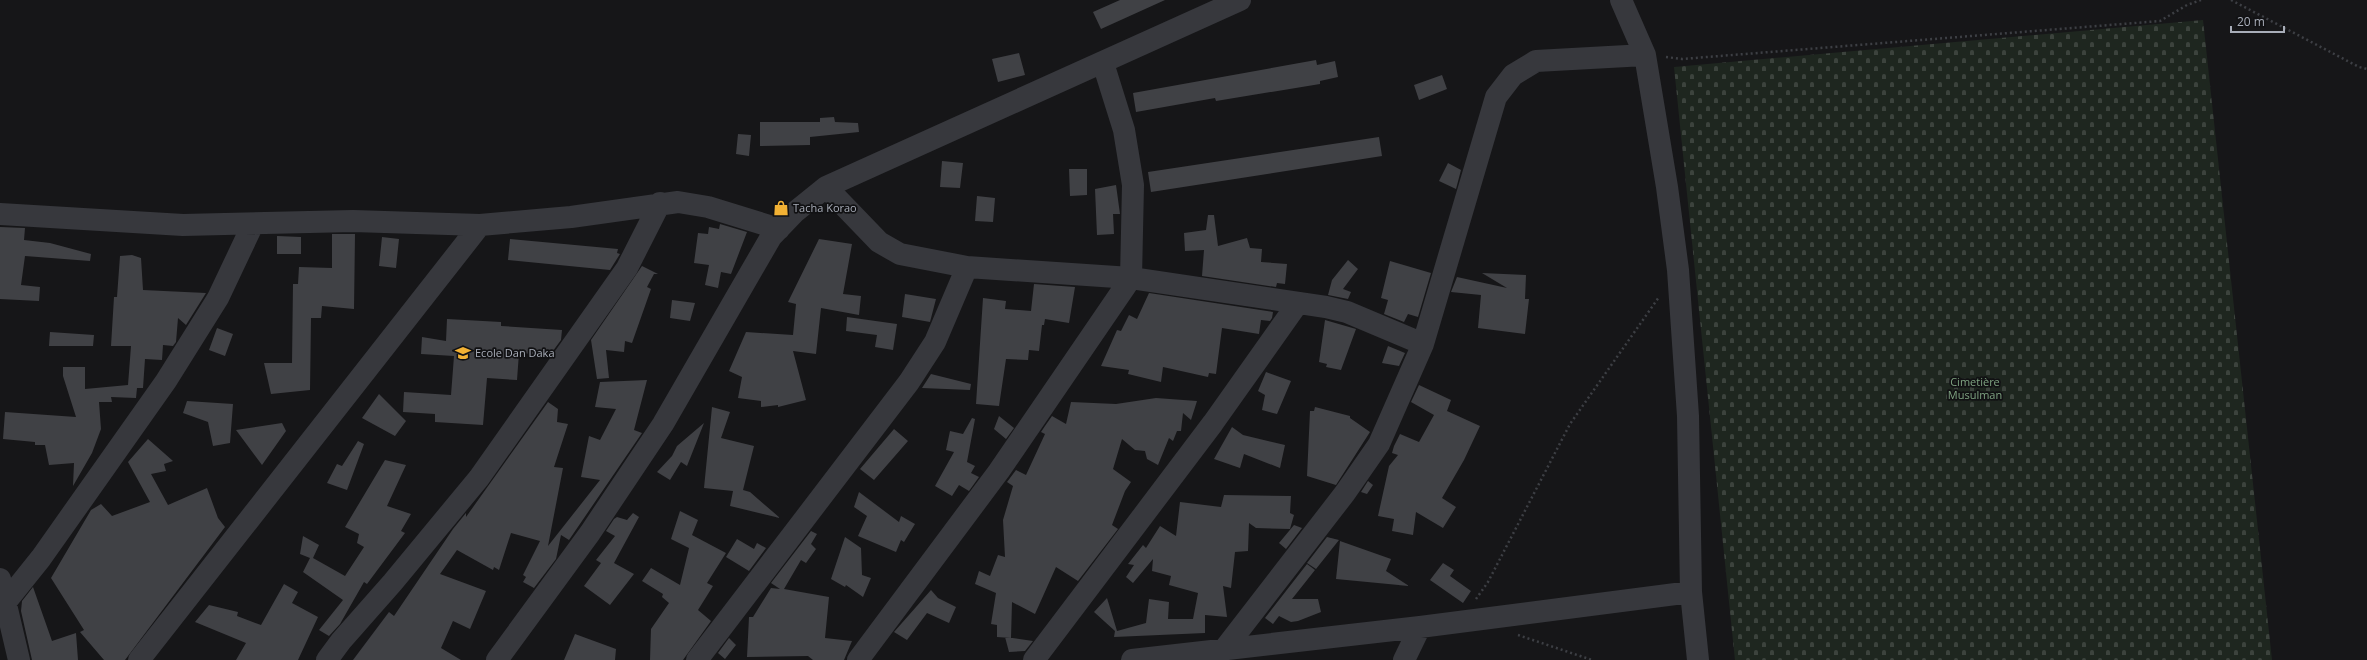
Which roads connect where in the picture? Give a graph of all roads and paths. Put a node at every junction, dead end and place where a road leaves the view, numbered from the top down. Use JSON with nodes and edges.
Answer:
{"nodes":[{"id":1,"x":1240,"y":0,"type":"edge"},
{"id":2,"x":1621,"y":0,"type":"edge"},
{"id":3,"x":2201,"y":0,"type":"edge"},
{"id":4,"x":2231,"y":0,"type":"edge"},
{"id":5,"x":1645,"y":55,"type":"junction"},
{"id":6,"x":1103,"y":63,"type":"junction"},
{"id":7,"x":2367,"y":69,"type":"edge"},
{"id":8,"x":826,"y":187,"type":"junction"},
{"id":9,"x":660,"y":204,"type":"junction"},
{"id":10,"x":0,"y":214,"type":"edge"},
{"id":11,"x":253,"y":224,"type":"junction"},
{"id":12,"x":480,"y":225,"type":"junction"},
{"id":13,"x":779,"y":228,"type":"junction"},
{"id":14,"x":967,"y":267,"type":"junction"},
{"id":15,"x":1130,"y":278,"type":"junction"},
{"id":16,"x":1660,"y":296,"type":"dead end"},
{"id":17,"x":1298,"y":303,"type":"junction"},
{"id":18,"x":1423,"y":344,"type":"junction"},
{"id":19,"x":0,"y":578,"type":"edge"},
{"id":20,"x":1691,"y":592,"type":"junction"},
{"id":21,"x":3,"y":606,"type":"edge"},
{"id":22,"x":1459,"y":623,"type":"junction"},
{"id":23,"x":1420,"y":628,"type":"junction"},
{"id":24,"x":1513,"y":633,"type":"dead end"},
{"id":25,"x":1220,"y":655,"type":"edge"},
{"id":26,"x":19,"y":660,"type":"edge"},
{"id":27,"x":139,"y":660,"type":"edge"},
{"id":28,"x":327,"y":660,"type":"edge"},
{"id":29,"x":497,"y":660,"type":"edge"},
{"id":30,"x":697,"y":660,"type":"edge"},
{"id":31,"x":858,"y":660,"type":"edge"},
{"id":32,"x":1034,"y":660,"type":"edge"},
{"id":33,"x":1132,"y":660,"type":"edge"},
{"id":34,"x":1404,"y":660,"type":"edge"},
{"id":35,"x":1592,"y":660,"type":"edge"},
{"id":36,"x":1698,"y":660,"type":"edge"}],
"edges":[{"from":1,"to":6,"type":"street"},
{"from":2,"to":5,"type":"street"},
{"from":3,"to":5,"type":"path"},
{"from":4,"to":7,"type":"path"},
{"from":5,"to":18,"type":"street"},
{"from":5,"to":20,"type":"street"},
{"from":6,"to":8,"type":"street"},
{"from":6,"to":15,"type":"street"},
{"from":8,"to":13,"type":"street"},
{"from":8,"to":14,"type":"street"},
{"from":9,"to":12,"type":"street"},
{"from":9,"to":13,"type":"street"},
{"from":9,"to":28,"type":"street"},
{"from":10,"to":11,"type":"street"},
{"from":11,"to":12,"type":"street"},
{"from":11,"to":21,"type":"street"},
{"from":12,"to":27,"type":"street"},
{"from":13,"to":29,"type":"street"},
{"from":14,"to":15,"type":"street"},
{"from":14,"to":30,"type":"street"},
{"from":15,"to":17,"type":"street"},
{"from":15,"to":31,"type":"street"},
{"from":16,"to":22,"type":"path"},
{"from":17,"to":18,"type":"street"},
{"from":17,"to":32,"type":"street"},
{"from":18,"to":25,"type":"street"},
{"from":19,"to":21,"type":"street"},
{"from":20,"to":22,"type":"street"},
{"from":20,"to":36,"type":"street"},
{"from":21,"to":26,"type":"street"},
{"from":22,"to":23,"type":"street"},
{"from":23,"to":25,"type":"street"},
{"from":23,"to":34,"type":"street"},
{"from":24,"to":35,"type":"path"},
{"from":25,"to":33,"type":"street"}]}
